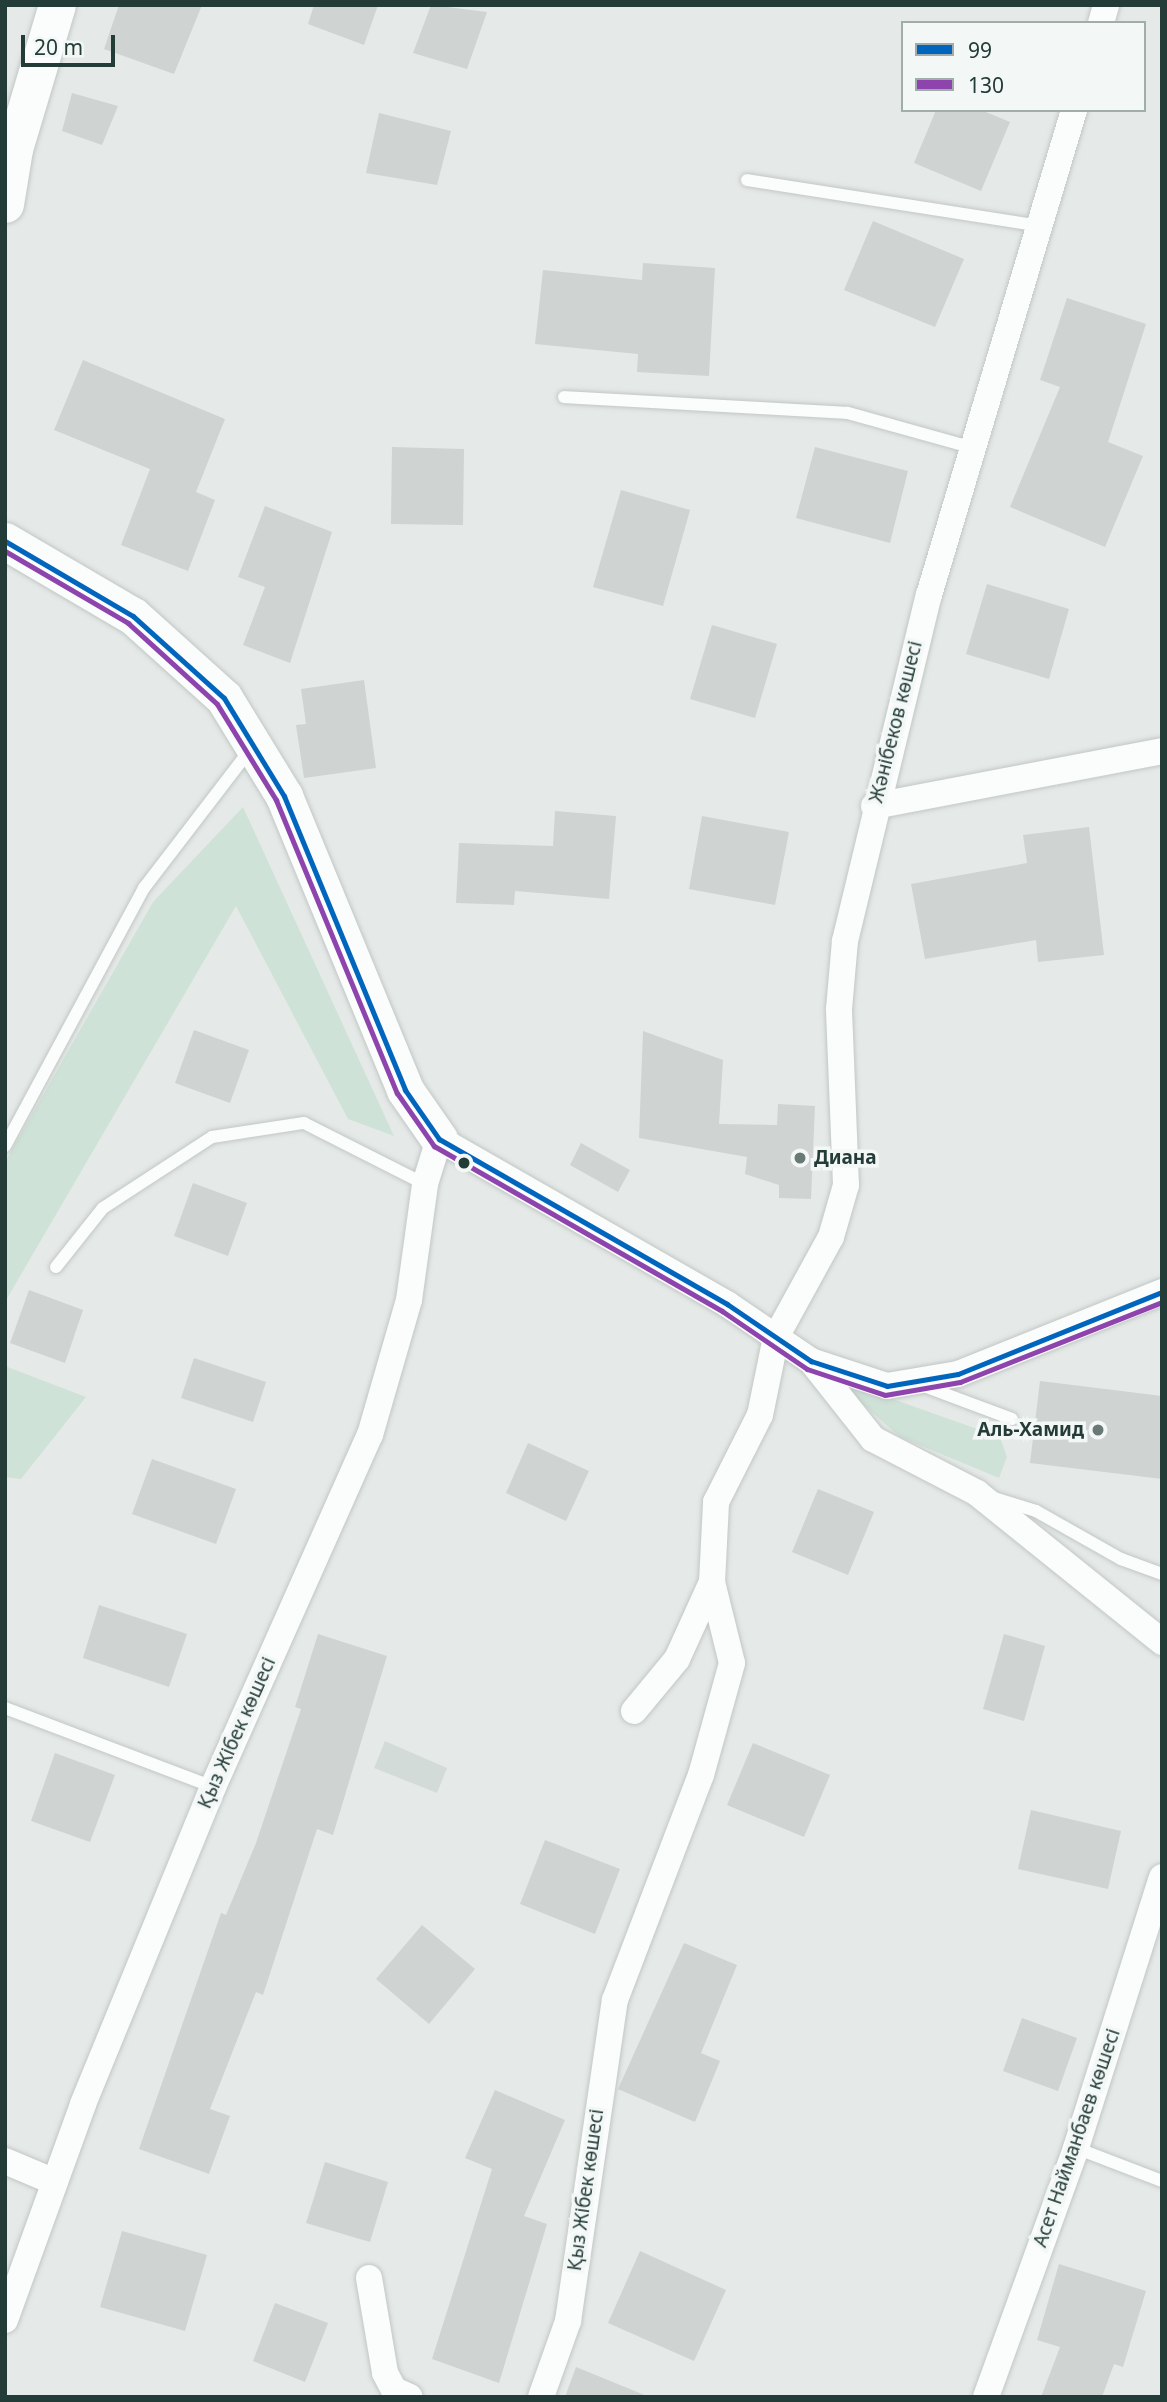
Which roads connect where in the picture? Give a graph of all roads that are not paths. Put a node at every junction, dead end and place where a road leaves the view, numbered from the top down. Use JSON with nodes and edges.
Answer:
{"nodes":[{"id":1,"x":57,"y":5,"type":"edge"},
{"id":2,"x":1073,"y":112,"type":"edge"},
{"id":3,"x":747,"y":180,"type":"dead end"},
{"id":4,"x":5,"y":204,"type":"edge"},
{"id":5,"x":1040,"y":226,"type":"junction"},
{"id":6,"x":564,"y":397,"type":"dead end"},
{"id":7,"x":973,"y":448,"type":"junction"},
{"id":8,"x":5,"y":541,"type":"edge"},
{"id":9,"x":255,"y":745,"type":"junction"},
{"id":10,"x":1162,"y":751,"type":"edge"},
{"id":11,"x":874,"y":806,"type":"junction"},
{"id":12,"x":439,"y":1139,"type":"junction"},
{"id":13,"x":5,"y":1146,"type":"edge"},
{"id":14,"x":425,"y":1184,"type":"junction"},
{"id":15,"x":56,"y":1267,"type":"dead end"},
{"id":16,"x":1162,"y":1293,"type":"edge"},
{"id":17,"x":776,"y":1337,"type":"junction"},
{"id":18,"x":811,"y":1361,"type":"junction"},
{"id":19,"x":921,"y":1385,"type":"junction"},
{"id":20,"x":1012,"y":1419,"type":"dead end"},
{"id":21,"x":977,"y":1493,"type":"junction"},
{"id":22,"x":1162,"y":1574,"type":"edge"},
{"id":23,"x":712,"y":1582,"type":"junction"},
{"id":24,"x":1162,"y":1642,"type":"edge"},
{"id":25,"x":5,"y":1708,"type":"edge"},
{"id":26,"x":634,"y":1711,"type":"dead end"},
{"id":27,"x":213,"y":1787,"type":"junction"},
{"id":28,"x":1162,"y":1877,"type":"edge"},
{"id":29,"x":1076,"y":2148,"type":"junction"},
{"id":30,"x":5,"y":2161,"type":"edge"},
{"id":31,"x":1162,"y":2181,"type":"edge"},
{"id":32,"x":55,"y":2182,"type":"junction"},
{"id":33,"x":369,"y":2278,"type":"dead end"},
{"id":34,"x":5,"y":2320,"type":"edge"},
{"id":35,"x":410,"y":2397,"type":"edge"},
{"id":36,"x":541,"y":2397,"type":"edge"},
{"id":37,"x":986,"y":2397,"type":"edge"}],
"edges":[{"from":1,"to":4,"type":"street"},
{"from":2,"to":5,"type":"street","name":"Жәнібеков көшесі"},
{"from":3,"to":5,"type":"lane"},
{"from":5,"to":7,"type":"street","name":"Жәнібеков көшесі"},
{"from":6,"to":7,"type":"lane"},
{"from":7,"to":11,"type":"street","name":"Жәнібеков көшесі"},
{"from":8,"to":9,"type":"street"},
{"from":9,"to":12,"type":"street"},
{"from":9,"to":13,"type":"lane"},
{"from":10,"to":11,"type":"street"},
{"from":11,"to":17,"type":"street","name":"Жәнібеков көшесі"},
{"from":12,"to":14,"type":"street","name":"Қыз Жібек көшесі"},
{"from":12,"to":17,"type":"street"},
{"from":14,"to":15,"type":"lane"},
{"from":14,"to":27,"type":"street","name":"Қыз Жібек көшесі"},
{"from":16,"to":19,"type":"street"},
{"from":17,"to":18,"type":"street"},
{"from":17,"to":23,"type":"street","name":"Қыз Жібек көшесі"},
{"from":18,"to":19,"type":"street"},
{"from":18,"to":21,"type":"street"},
{"from":19,"to":20,"type":"lane"},
{"from":21,"to":22,"type":"lane"},
{"from":21,"to":24,"type":"street"},
{"from":23,"to":26,"type":"street","name":"Қыз Жібек көшесі"},
{"from":23,"to":36,"type":"street","name":"Қыз Жібек көшесі"},
{"from":25,"to":27,"type":"lane"},
{"from":27,"to":32,"type":"street","name":"Қыз Жібек көшесі"},
{"from":28,"to":29,"type":"street","name":"Асет Найманбаев көшесі"},
{"from":29,"to":31,"type":"lane"},
{"from":29,"to":37,"type":"street","name":"Асет Найманбаев көшесі"},
{"from":30,"to":32,"type":"street"},
{"from":32,"to":34,"type":"street","name":"Қыз Жібек көшесі"},
{"from":33,"to":35,"type":"street"}]}
